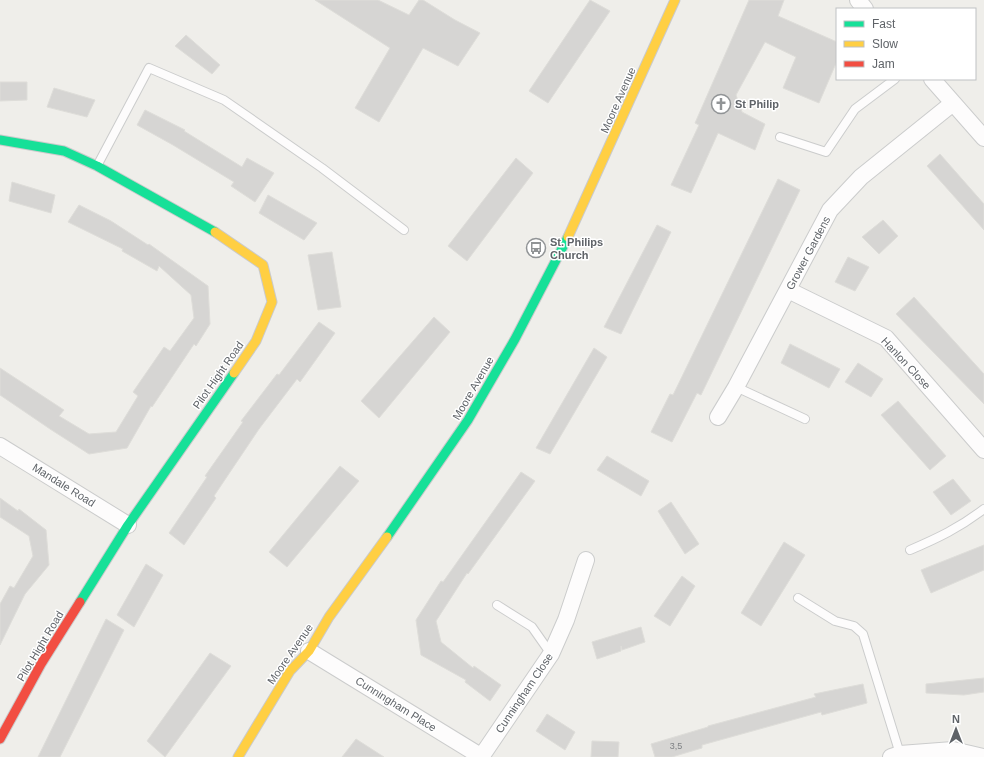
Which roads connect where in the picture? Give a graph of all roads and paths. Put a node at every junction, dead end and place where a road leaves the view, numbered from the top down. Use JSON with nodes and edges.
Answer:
{"nodes":[{"id":1,"x":675,"y":0,"type":"edge"},
{"id":2,"x":858,"y":0,"type":"edge"},
{"id":3,"x":864,"y":8,"type":"edge"},
{"id":4,"x":895,"y":80,"type":"edge"},
{"id":5,"x":933,"y":80,"type":"edge"},
{"id":6,"x":953,"y":103,"type":"junction"},
{"id":7,"x":780,"y":137,"type":"dead end"},
{"id":8,"x":984,"y":138,"type":"edge"},
{"id":9,"x":0,"y":140,"type":"edge"},
{"id":10,"x":97,"y":166,"type":"junction"},
{"id":11,"x":404,"y":230,"type":"dead end"},
{"id":12,"x":788,"y":290,"type":"junction"},
{"id":13,"x":736,"y":387,"type":"junction"},
{"id":14,"x":718,"y":417,"type":"dead end"},
{"id":15,"x":805,"y":418,"type":"dead end"},
{"id":16,"x":0,"y":446,"type":"edge"},
{"id":17,"x":984,"y":450,"type":"edge"},
{"id":18,"x":984,"y":509,"type":"edge"},
{"id":19,"x":128,"y":525,"type":"junction"},
{"id":20,"x":910,"y":550,"type":"dead end"},
{"id":21,"x":586,"y":560,"type":"dead end"},
{"id":22,"x":798,"y":598,"type":"dead end"},
{"id":23,"x":497,"y":605,"type":"dead end"},
{"id":24,"x":309,"y":651,"type":"junction"},
{"id":25,"x":551,"y":654,"type":"junction"},
{"id":26,"x":0,"y":739,"type":"edge"},
{"id":27,"x":896,"y":756,"type":"edge"},
{"id":28,"x":238,"y":757,"type":"edge"},
{"id":29,"x":482,"y":757,"type":"edge"},
{"id":30,"x":983,"y":757,"type":"edge"}],
"edges":[{"from":1,"to":24,"type":"street","name":"Moore Avenue"},
{"from":2,"to":3,"type":"street"},
{"from":4,"to":7,"type":"lane"},
{"from":5,"to":6,"type":"street"},
{"from":6,"to":8,"type":"street"},
{"from":6,"to":12,"type":"street","name":"Grower Gardens"},
{"from":9,"to":10,"type":"street","name":"Pilot Hight Road"},
{"from":10,"to":11,"type":"lane"},
{"from":10,"to":19,"type":"street","name":"Pilot Hight Road"},
{"from":12,"to":13,"type":"street","name":"Grower Gardens"},
{"from":12,"to":17,"type":"street","name":"Hanlon Close"},
{"from":13,"to":14,"type":"street","name":"Grower Gardens"},
{"from":13,"to":15,"type":"lane"},
{"from":16,"to":19,"type":"street","name":"Mandale Road"},
{"from":18,"to":20,"type":"lane"},
{"from":19,"to":26,"type":"street","name":"Pilot Hight Road"},
{"from":21,"to":25,"type":"street","name":"Cunningham Close"},
{"from":22,"to":27,"type":"lane"},
{"from":23,"to":25,"type":"lane"},
{"from":24,"to":28,"type":"street","name":"Moore Avenue"},
{"from":24,"to":29,"type":"street","name":"Cunningham Place"},
{"from":25,"to":29,"type":"street","name":"Cunningham Close"},
{"from":27,"to":30,"type":"street"}]}
